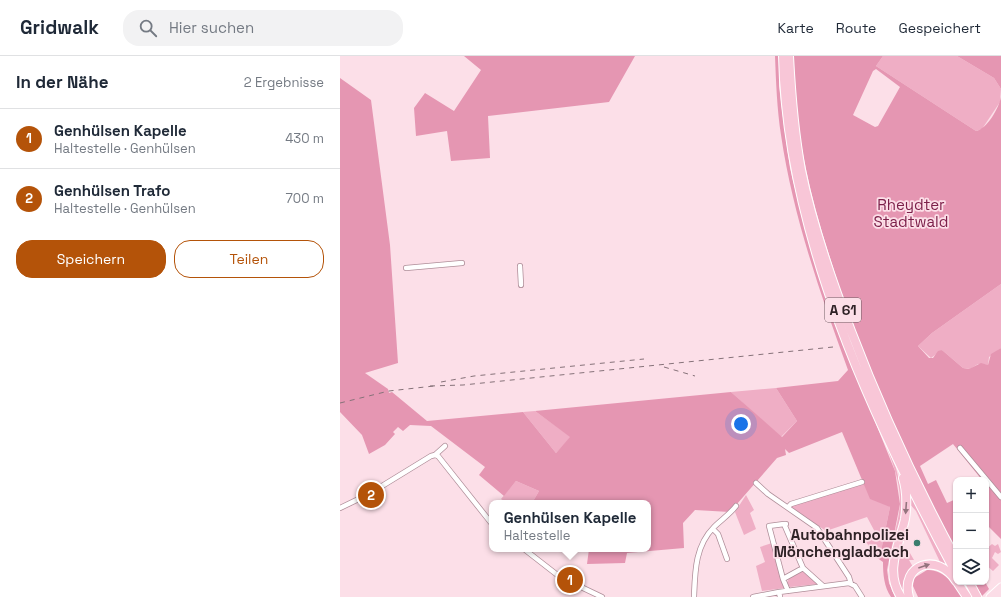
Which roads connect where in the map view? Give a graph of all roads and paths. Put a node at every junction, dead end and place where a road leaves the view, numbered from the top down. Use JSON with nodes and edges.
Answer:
{"nodes":[{"id":1,"x":783,"y":56,"type":"edge"},
{"id":2,"x":789,"y":56,"type":"edge"},
{"id":3,"x":462,"y":263,"type":"dead end"},
{"id":4,"x":520,"y":266,"type":"dead end"},
{"id":5,"x":406,"y":268,"type":"dead end"},
{"id":6,"x":522,"y":285,"type":"dead end"},
{"id":7,"x":891,"y":443,"type":"junction"},
{"id":8,"x":446,"y":446,"type":"dead end"},
{"id":9,"x":960,"y":448,"type":"dead end"},
{"id":10,"x":435,"y":455,"type":"junction"},
{"id":11,"x":862,"y":482,"type":"dead end"},
{"id":12,"x":756,"y":483,"type":"dead end"},
{"id":13,"x":1001,"y":497,"type":"edge"},
{"id":14,"x":736,"y":506,"type":"dead end"},
{"id":15,"x":788,"y":507,"type":"junction"},
{"id":16,"x":340,"y":508,"type":"edge"},
{"id":17,"x":489,"y":520,"type":"edge"},
{"id":18,"x":713,"y":529,"type":"junction"},
{"id":19,"x":528,"y":552,"type":"edge"},
{"id":20,"x":953,"y":553,"type":"edge"},
{"id":21,"x":727,"y":560,"type":"dead end"},
{"id":22,"x":953,"y":567,"type":"edge"},
{"id":23,"x":803,"y":568,"type":"junction"},
{"id":24,"x":953,"y":578,"type":"edge"},
{"id":25,"x":783,"y":579,"type":"junction"},
{"id":26,"x":851,"y":584,"type":"junction"},
{"id":27,"x":959,"y":585,"type":"edge"},
{"id":28,"x":962,"y":585,"type":"edge"},
{"id":29,"x":971,"y":585,"type":"edge"},
{"id":30,"x":824,"y":586,"type":"junction"},
{"id":31,"x":1001,"y":586,"type":"edge"},
{"id":32,"x":788,"y":591,"type":"junction"},
{"id":33,"x":779,"y":595,"type":"edge"},
{"id":34,"x":602,"y":597,"type":"edge"},
{"id":35,"x":694,"y":597,"type":"edge"},
{"id":36,"x":752,"y":597,"type":"edge"},
{"id":37,"x":862,"y":597,"type":"edge"},
{"id":38,"x":901,"y":597,"type":"edge"},
{"id":39,"x":909,"y":597,"type":"edge"},
{"id":40,"x":968,"y":597,"type":"edge"},
{"id":41,"x":977,"y":597,"type":"edge"},
{"id":42,"x":990,"y":597,"type":"edge"}],
"edges":[{"from":1,"to":7,"type":"highway","number":"A 61"},
{"from":2,"to":20,"type":"highway","number":"A 61"},
{"from":3,"to":5,"type":"street"},
{"from":4,"to":6,"type":"street"},
{"from":7,"to":22,"type":"highway","number":"A 61"},
{"from":7,"to":38,"type":"highway","one_way":true},
{"from":8,"to":10,"type":"street"},
{"from":9,"to":13,"type":"street"},
{"from":10,"to":16,"type":"street"},
{"from":10,"to":17,"type":"street"},
{"from":11,"to":15,"type":"street"},
{"from":12,"to":15,"type":"street"},
{"from":14,"to":18,"type":"street"},
{"from":15,"to":26,"type":"street"},
{"from":18,"to":21,"type":"street"},
{"from":18,"to":35,"type":"street"},
{"from":19,"to":34,"type":"street"},
{"from":23,"to":25,"type":"street"},
{"from":23,"to":25,"type":"street"},
{"from":23,"to":30,"type":"street"},
{"from":39,"to":24,"type":"highway","one_way":true},
{"from":25,"to":32,"type":"street"},
{"from":26,"to":30,"type":"street"},
{"from":26,"to":37,"type":"street"},
{"from":27,"to":40,"type":"highway"},
{"from":28,"to":40,"type":"highway"},
{"from":29,"to":41,"type":"highway"},
{"from":30,"to":32,"type":"street"},
{"from":31,"to":42,"type":"main road"},
{"from":32,"to":33,"type":"street"},
{"from":33,"to":36,"type":"street"}]}
